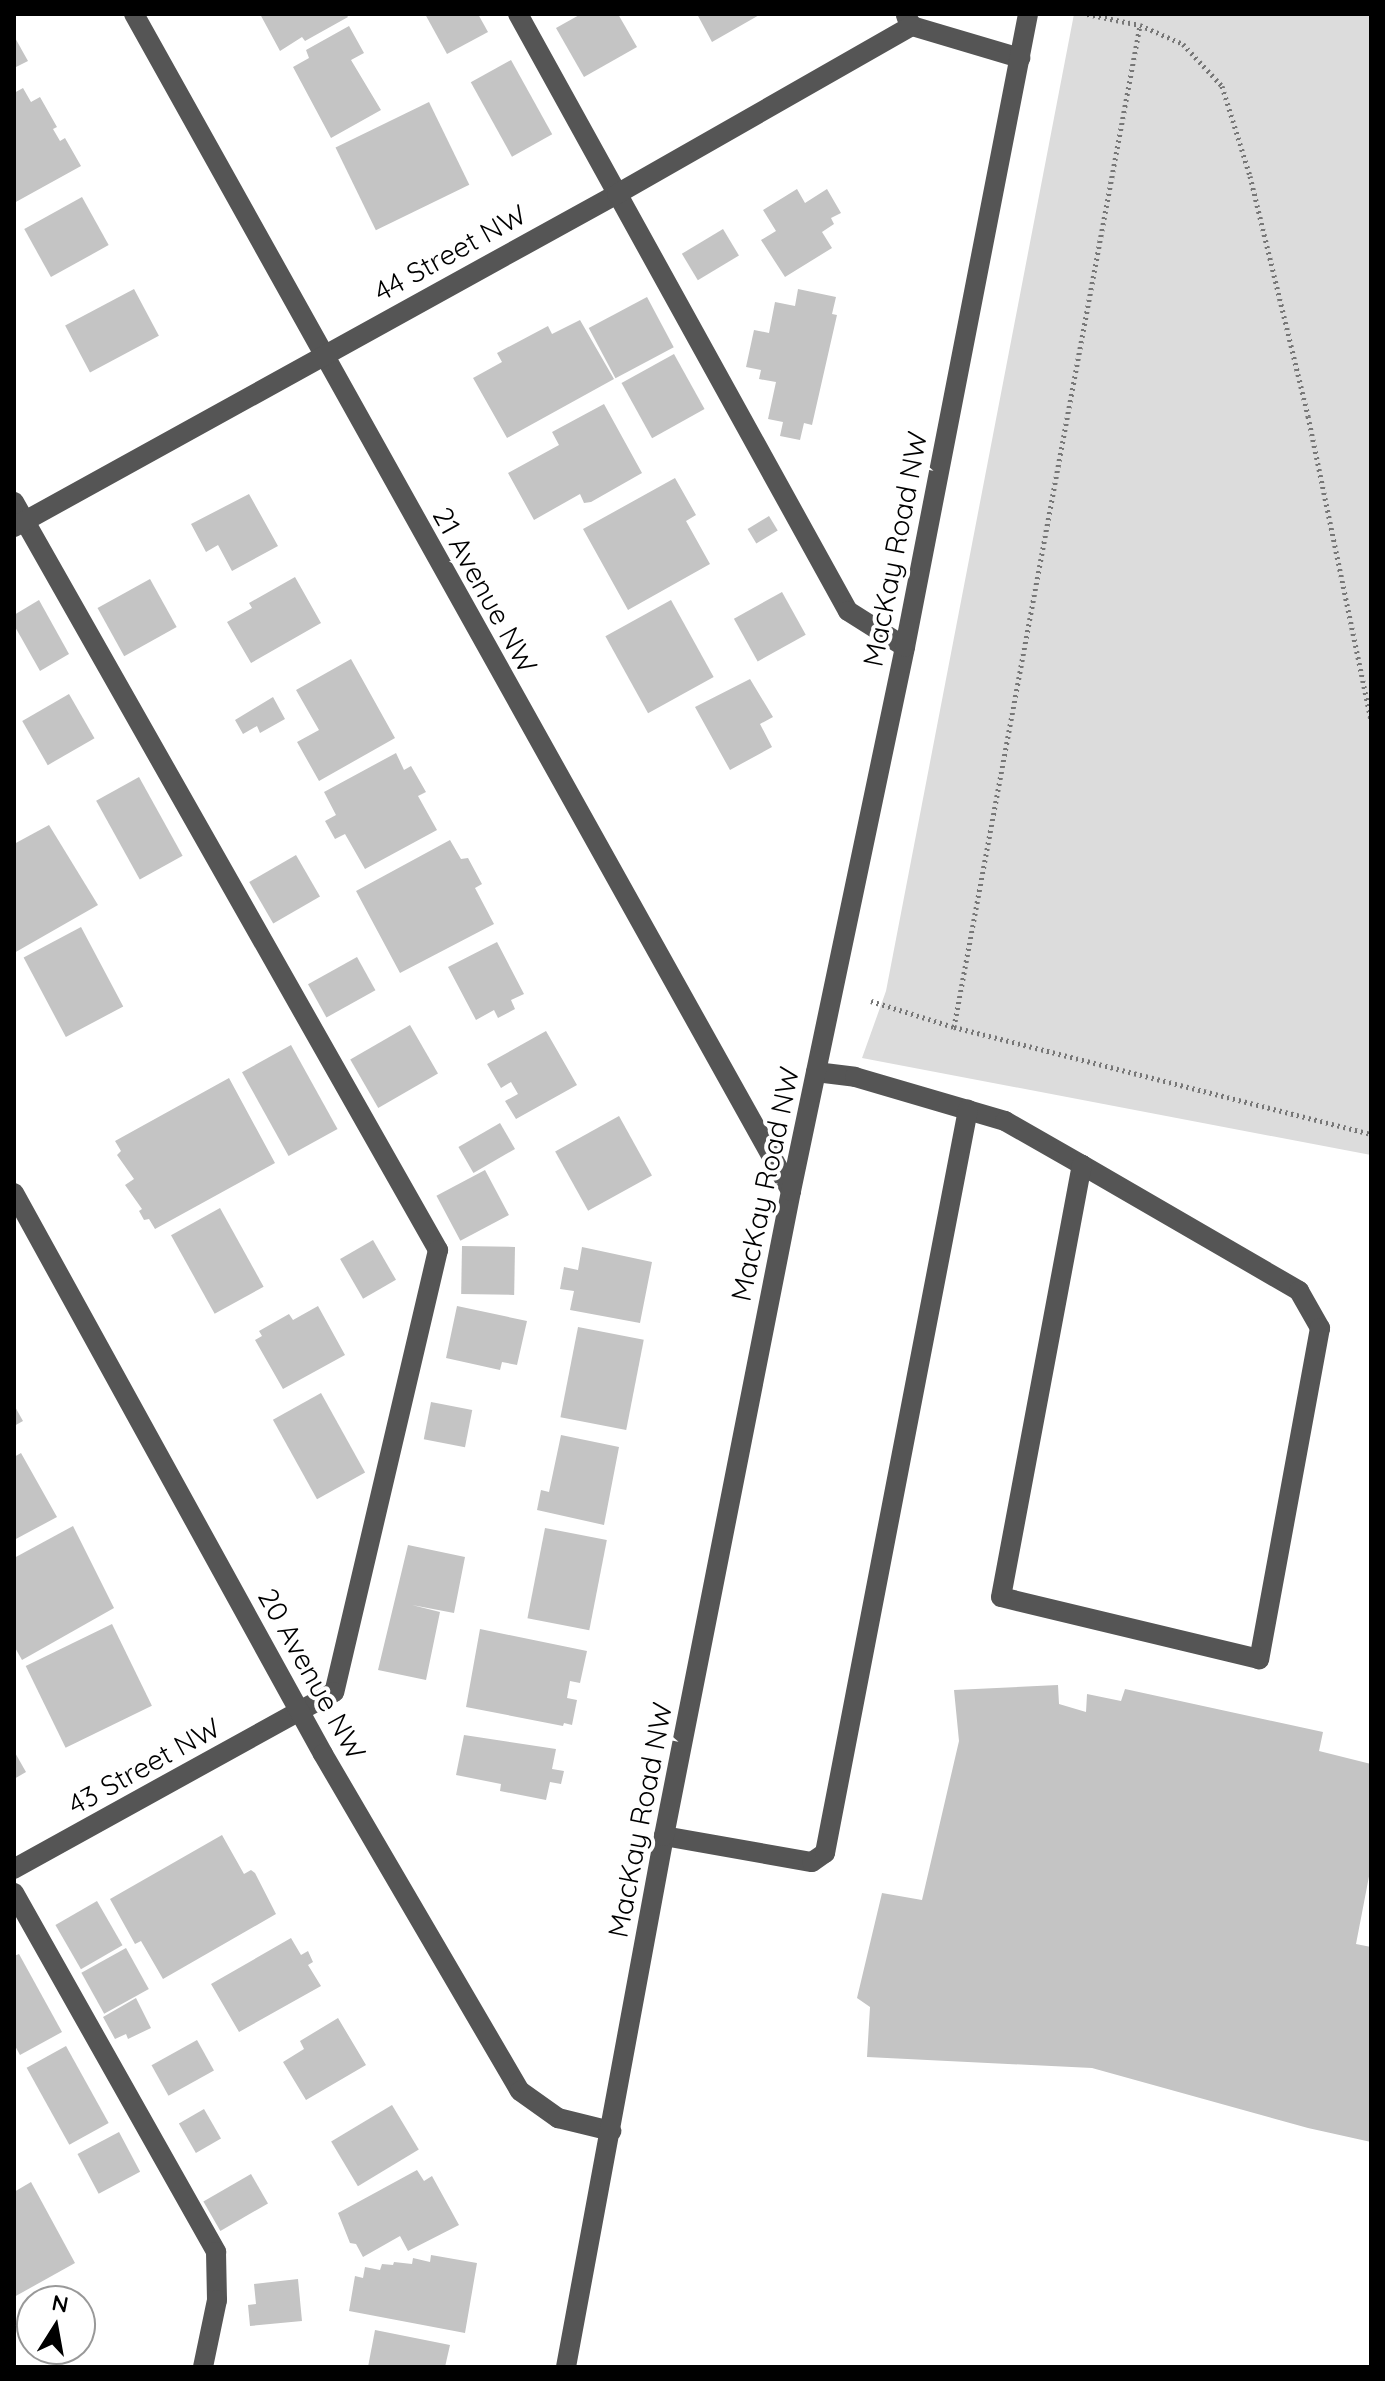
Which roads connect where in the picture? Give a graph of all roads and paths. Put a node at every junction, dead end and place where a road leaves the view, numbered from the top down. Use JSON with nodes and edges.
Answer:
{"nodes":[{"id":1,"x":134,"y":14,"type":"edge"},
{"id":2,"x":518,"y":14,"type":"edge"},
{"id":3,"x":1028,"y":14,"type":"edge"},
{"id":4,"x":1087,"y":14,"type":"edge"},
{"id":5,"x":908,"y":20,"type":"edge"},
{"id":6,"x":1140,"y":25,"type":"junction"},
{"id":7,"x":1020,"y":58,"type":"junction"},
{"id":8,"x":617,"y":194,"type":"junction"},
{"id":9,"x":322,"y":355,"type":"junction"},
{"id":10,"x":14,"y":502,"type":"edge"},
{"id":11,"x":19,"y":524,"type":"edge"},
{"id":12,"x":905,"y":647,"type":"junction"},
{"id":13,"x":1371,"y":721,"type":"edge"},
{"id":14,"x":871,"y":1001,"type":"dead end"},
{"id":15,"x":954,"y":1027,"type":"junction"},
{"id":16,"x":816,"y":1072,"type":"junction"},
{"id":17,"x":968,"y":1110,"type":"junction"},
{"id":18,"x":1371,"y":1134,"type":"edge"},
{"id":19,"x":1082,"y":1165,"type":"junction"},
{"id":20,"x":791,"y":1191,"type":"junction"},
{"id":21,"x":14,"y":1193,"type":"edge"},
{"id":22,"x":300,"y":1712,"type":"junction"},
{"id":23,"x":664,"y":1836,"type":"junction"},
{"id":24,"x":14,"y":1869,"type":"edge"},
{"id":25,"x":14,"y":1893,"type":"edge"},
{"id":26,"x":611,"y":2131,"type":"junction"},
{"id":27,"x":203,"y":2367,"type":"edge"},
{"id":28,"x":566,"y":2367,"type":"edge"}],
"edges":[{"from":1,"to":9,"type":"street","name":"21 Avenue NW"},
{"from":2,"to":8,"type":"street"},
{"from":3,"to":7,"type":"street","name":"MacKay Road NW"},
{"from":4,"to":6,"type":"path"},
{"from":5,"to":7,"type":"street"},
{"from":5,"to":8,"type":"street","name":"44 Street NW"},
{"from":6,"to":13,"type":"path"},
{"from":6,"to":15,"type":"path"},
{"from":7,"to":12,"type":"street","name":"MacKay Road NW"},
{"from":8,"to":9,"type":"street","name":"44 Street NW"},
{"from":8,"to":12,"type":"street"},
{"from":9,"to":11,"type":"street","name":"44 Street NW"},
{"from":9,"to":20,"type":"street","name":"21 Avenue NW"},
{"from":10,"to":11,"type":"street","name":"43 Street NW"},
{"from":11,"to":22,"type":"street","name":"43 Street NW"},
{"from":12,"to":16,"type":"street","name":"MacKay Road NW"},
{"from":14,"to":15,"type":"path"},
{"from":15,"to":18,"type":"path"},
{"from":16,"to":17,"type":"street"},
{"from":16,"to":20,"type":"street","name":"MacKay Road NW"},
{"from":17,"to":19,"type":"street"},
{"from":17,"to":23,"type":"street"},
{"from":19,"to":19,"type":"street"},
{"from":20,"to":23,"type":"street","name":"MacKay Road NW"},
{"from":21,"to":22,"type":"street","name":"20 Avenue NW"},
{"from":22,"to":24,"type":"street","name":"43 Street NW"},
{"from":22,"to":26,"type":"street","name":"20 Avenue NW"},
{"from":23,"to":26,"type":"street","name":"MacKay Road NW"},
{"from":25,"to":27,"type":"street"},
{"from":26,"to":28,"type":"street","name":"MacKay Road NW"}]}
